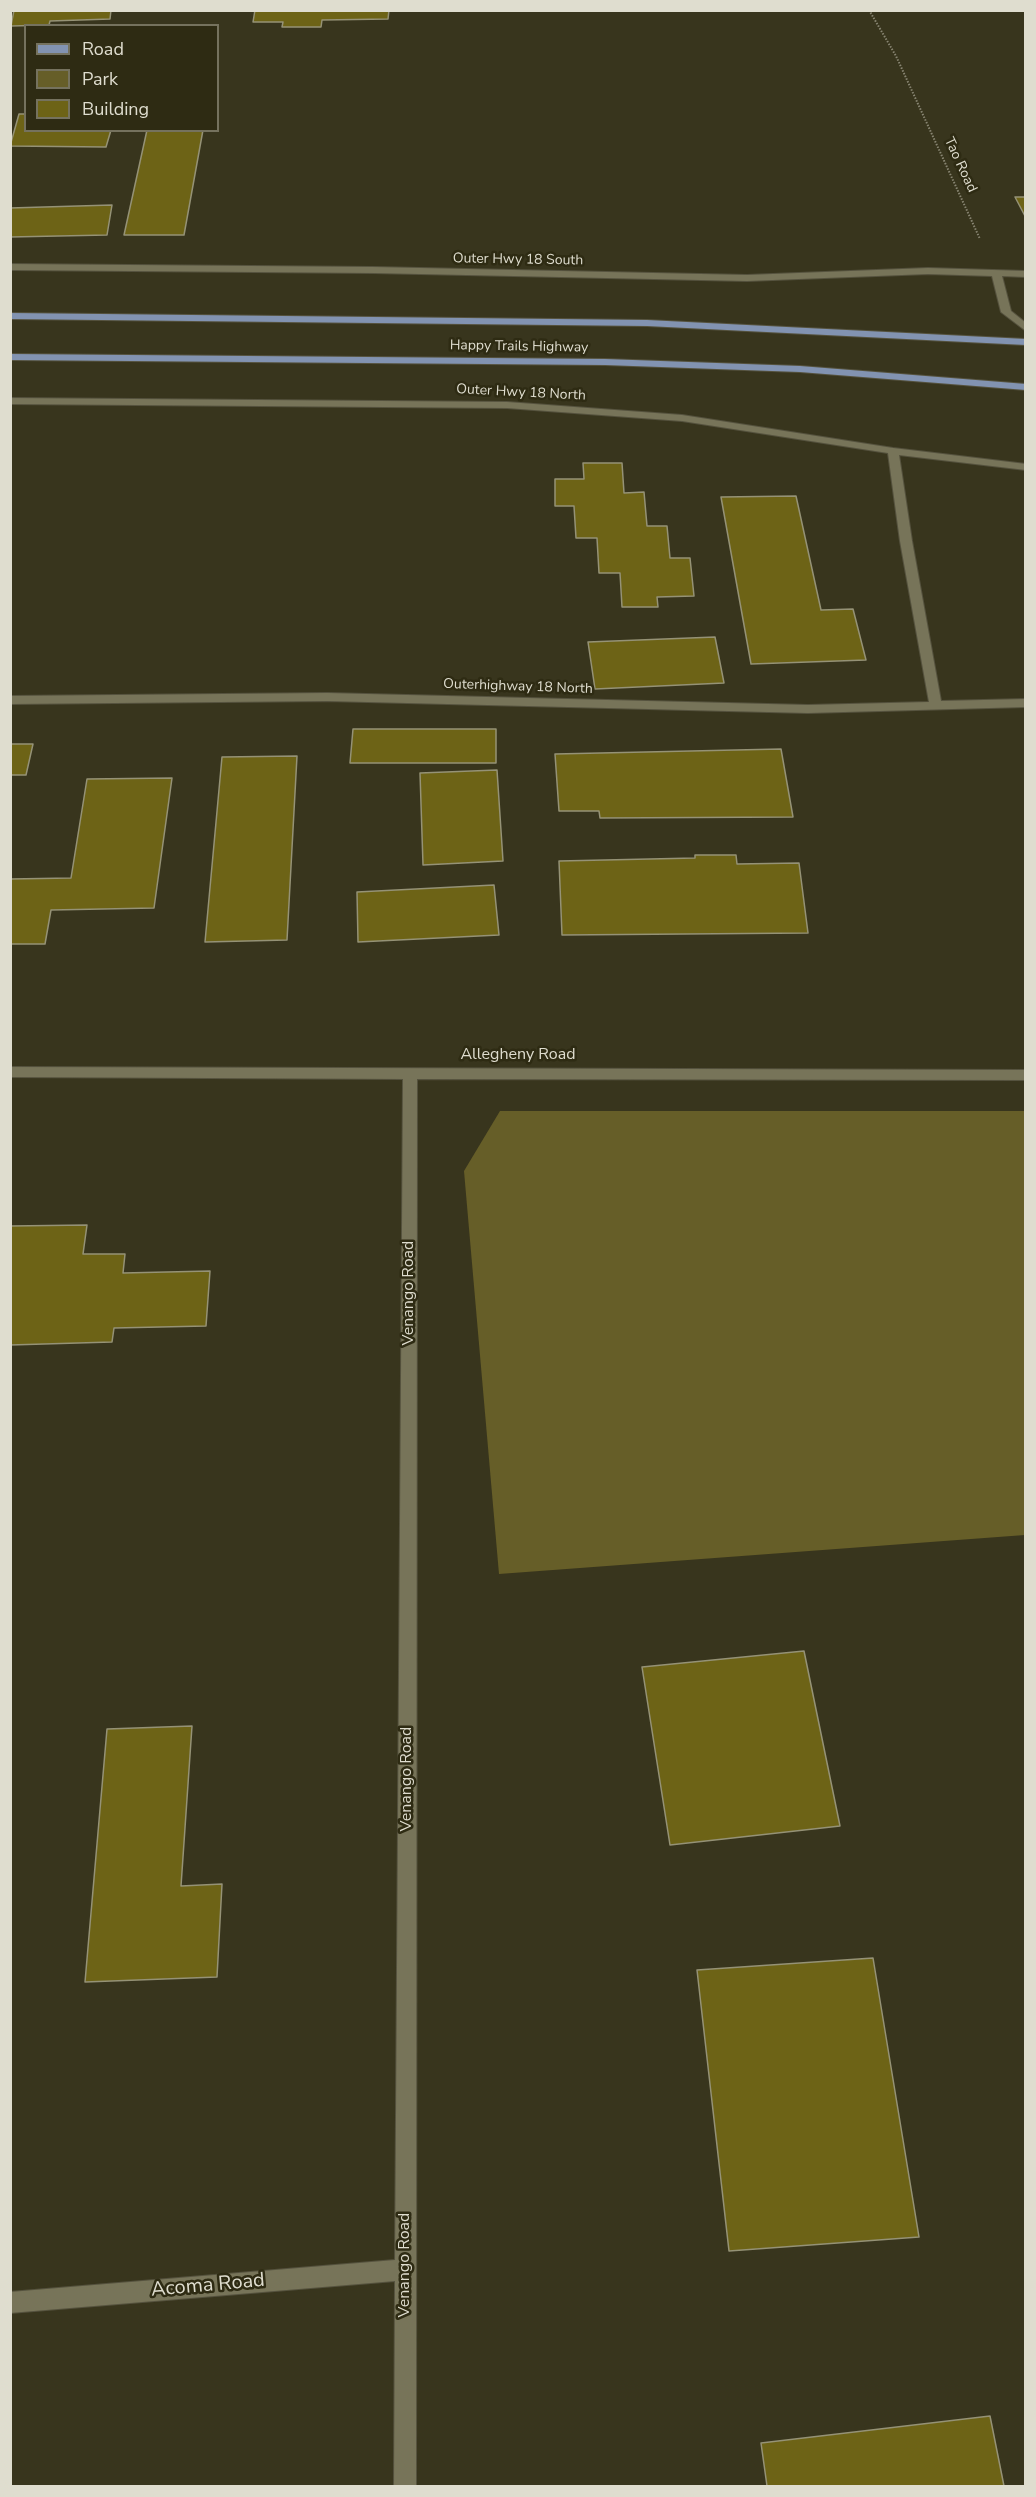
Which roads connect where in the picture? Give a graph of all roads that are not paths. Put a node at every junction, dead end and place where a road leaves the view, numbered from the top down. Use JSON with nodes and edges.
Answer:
{"nodes":[{"id":1,"x":10,"y":267,"type":"edge"},
{"id":2,"x":996,"y":272,"type":"junction"},
{"id":3,"x":1026,"y":274,"type":"edge"},
{"id":4,"x":10,"y":316,"type":"edge"},
{"id":5,"x":1026,"y":328,"type":"edge"},
{"id":6,"x":1026,"y":342,"type":"edge"},
{"id":7,"x":10,"y":357,"type":"edge"},
{"id":8,"x":1026,"y":387,"type":"edge"},
{"id":9,"x":10,"y":401,"type":"edge"},
{"id":10,"x":893,"y":451,"type":"junction"},
{"id":11,"x":1026,"y":467,"type":"edge"},
{"id":12,"x":10,"y":700,"type":"edge"},
{"id":13,"x":1026,"y":703,"type":"edge"},
{"id":14,"x":936,"y":706,"type":"junction"},
{"id":15,"x":10,"y":1072,"type":"edge"},
{"id":16,"x":410,"y":1072,"type":"junction"},
{"id":17,"x":1026,"y":1075,"type":"edge"},
{"id":18,"x":405,"y":2270,"type":"junction"},
{"id":19,"x":10,"y":2303,"type":"edge"},
{"id":20,"x":405,"y":2487,"type":"edge"}],
"edges":[{"from":1,"to":2,"type":"street","name":"Outer Hwy 18 South"},
{"from":2,"to":3,"type":"street","name":"Outer Hwy 18 South"},
{"from":2,"to":5,"type":"street"},
{"from":4,"to":6,"type":"main road","name":"Happy Trails Highway"},
{"from":7,"to":8,"type":"main road","name":"Happy Trails Highway"},
{"from":9,"to":10,"type":"street","name":"Outer Hwy 18 North"},
{"from":10,"to":11,"type":"street","name":"Outer Hwy 18 North"},
{"from":10,"to":14,"type":"street"},
{"from":12,"to":14,"type":"street","name":"Outerhighway 18 North"},
{"from":13,"to":14,"type":"street","name":"Outerhighway 18 North"},
{"from":15,"to":16,"type":"street","name":"Allegheny Road"},
{"from":16,"to":17,"type":"street","name":"Allegheny Road"},
{"from":16,"to":18,"type":"street","name":"Venango Road"},
{"from":18,"to":19,"type":"street","name":"Acoma Road"},
{"from":18,"to":20,"type":"street","name":"Venango Road"}]}
